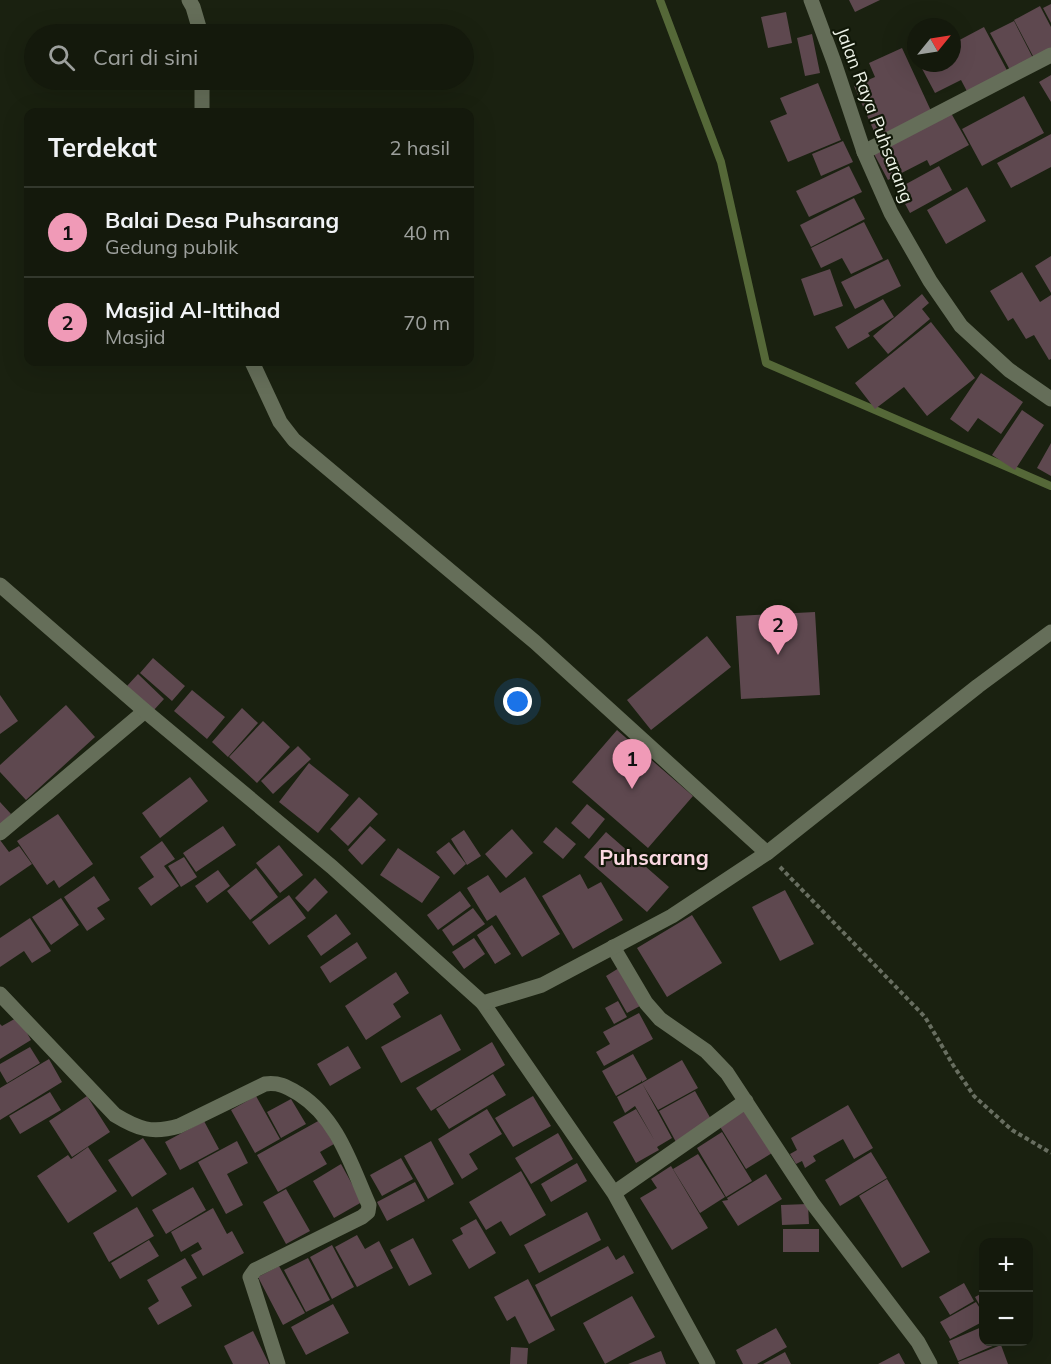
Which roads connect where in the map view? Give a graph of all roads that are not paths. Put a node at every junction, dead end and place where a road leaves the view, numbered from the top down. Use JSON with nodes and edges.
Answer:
{"nodes":[{"id":1,"x":189,"y":0,"type":"edge"},
{"id":2,"x":811,"y":0,"type":"edge"},
{"id":3,"x":198,"y":24,"type":"edge"},
{"id":4,"x":1051,"y":55,"type":"edge"},
{"id":5,"x":202,"y":90,"type":"edge"},
{"id":6,"x":202,"y":108,"type":"edge"},
{"id":7,"x":864,"y":152,"type":"junction"},
{"id":8,"x":254,"y":366,"type":"edge"},
{"id":9,"x":1051,"y":399,"type":"edge"},
{"id":10,"x":0,"y":585,"type":"edge"},
{"id":11,"x":1051,"y":632,"type":"edge"},
{"id":12,"x":145,"y":711,"type":"junction"},
{"id":13,"x":0,"y":833,"type":"edge"},
{"id":14,"x":767,"y":853,"type":"junction"},
{"id":15,"x":614,"y":947,"type":"junction"},
{"id":16,"x":0,"y":994,"type":"edge"},
{"id":17,"x":483,"y":1003,"type":"junction"},
{"id":18,"x":746,"y":1101,"type":"junction"},
{"id":19,"x":614,"y":1193,"type":"junction"},
{"id":20,"x":278,"y":1364,"type":"edge"},
{"id":21,"x":708,"y":1364,"type":"edge"},
{"id":22,"x":930,"y":1364,"type":"edge"}],
"edges":[{"from":1,"to":3,"type":"street"},
{"from":2,"to":7,"type":"street","name":"Jalan Raya Puhsarang"},
{"from":4,"to":7,"type":"street"},
{"from":5,"to":6,"type":"street"},
{"from":7,"to":9,"type":"street","name":"Jalan Raya Puhsarang"},
{"from":8,"to":14,"type":"street"},
{"from":10,"to":12,"type":"street"},
{"from":11,"to":14,"type":"street"},
{"from":12,"to":13,"type":"street"},
{"from":12,"to":17,"type":"street"},
{"from":14,"to":15,"type":"street"},
{"from":15,"to":17,"type":"street"},
{"from":15,"to":18,"type":"street"},
{"from":16,"to":20,"type":"street"},
{"from":17,"to":19,"type":"street"},
{"from":18,"to":19,"type":"street"},
{"from":18,"to":22,"type":"street"},
{"from":19,"to":21,"type":"street"}]}
